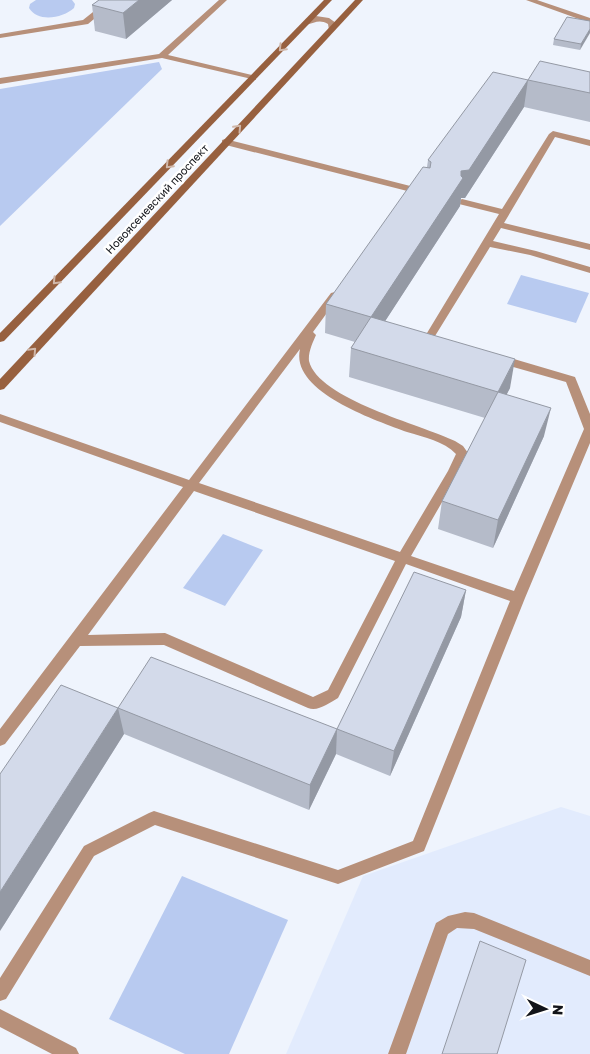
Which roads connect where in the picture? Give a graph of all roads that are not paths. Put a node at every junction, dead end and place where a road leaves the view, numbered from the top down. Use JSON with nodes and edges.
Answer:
{"nodes":[{"id":1,"x":113,"y":0,"type":"edge"},
{"id":2,"x":224,"y":0,"type":"edge"},
{"id":3,"x":328,"y":0,"type":"edge"},
{"id":4,"x":359,"y":0,"type":"edge"},
{"id":5,"x":530,"y":0,"type":"edge"},
{"id":6,"x":590,"y":21,"type":"edge"},
{"id":7,"x":306,"y":23,"type":"junction"},
{"id":8,"x":332,"y":28,"type":"junction"},
{"id":9,"x":0,"y":36,"type":"edge"},
{"id":10,"x":162,"y":56,"type":"junction"},
{"id":11,"x":253,"y":78,"type":"junction"},
{"id":12,"x":0,"y":81,"type":"edge"},
{"id":13,"x":225,"y":142,"type":"junction"},
{"id":14,"x":590,"y":143,"type":"edge"},
{"id":15,"x":423,"y":192,"type":"edge"},
{"id":16,"x":462,"y":202,"type":"edge"},
{"id":17,"x":506,"y":213,"type":"junction"},
{"id":18,"x":498,"y":224,"type":"junction"},
{"id":19,"x":487,"y":243,"type":"junction"},
{"id":20,"x":590,"y":247,"type":"edge"},
{"id":21,"x":590,"y":270,"type":"edge"},
{"id":22,"x":344,"y":282,"type":"edge"},
{"id":23,"x":317,"y":321,"type":"junction"},
{"id":24,"x":0,"y":339,"type":"edge"},
{"id":25,"x":458,"y":346,"type":"edge"},
{"id":26,"x":486,"y":355,"type":"edge"},
{"id":27,"x":0,"y":386,"type":"edge"},
{"id":28,"x":0,"y":418,"type":"edge"},
{"id":29,"x":191,"y":485,"type":"junction"},
{"id":30,"x":403,"y":558,"type":"junction"},
{"id":31,"x":518,"y":598,"type":"junction"},
{"id":32,"x":76,"y":641,"type":"junction"},
{"id":33,"x":0,"y":740,"type":"edge"},
{"id":34,"x":590,"y":968,"type":"edge"},
{"id":35,"x":0,"y":993,"type":"edge"},
{"id":36,"x":0,"y":1018,"type":"edge"},
{"id":37,"x":70,"y":1054,"type":"edge"},
{"id":38,"x":397,"y":1054,"type":"edge"}],
"edges":[{"from":1,"to":9,"type":"street"},
{"from":2,"to":10,"type":"street"},
{"from":3,"to":7,"type":"street","name":"Новоясеневский проспект"},
{"from":4,"to":8,"type":"street","name":"Новоясеневский проспект"},
{"from":5,"to":6,"type":"street"},
{"from":7,"to":8,"type":"street"},
{"from":7,"to":11,"type":"street","name":"Новоясеневский проспект","one_way":true},
{"from":13,"to":8,"type":"street","name":"Новоясеневский проспект","one_way":true},
{"from":10,"to":11,"type":"street"},
{"from":10,"to":12,"type":"street"},
{"from":11,"to":24,"type":"street","name":"Новоясеневский проспект","one_way":true},
{"from":13,"to":15,"type":"street"},
{"from":27,"to":13,"type":"street","name":"Новоясеневский проспект","one_way":true},
{"from":14,"to":17,"type":"street"},
{"from":16,"to":17,"type":"street"},
{"from":17,"to":18,"type":"street"},
{"from":18,"to":19,"type":"street"},
{"from":18,"to":20,"type":"street"},
{"from":19,"to":21,"type":"street"},
{"from":19,"to":25,"type":"street"},
{"from":22,"to":23,"type":"street"},
{"from":23,"to":29,"type":"street"},
{"from":23,"to":30,"type":"street"},
{"from":26,"to":31,"type":"street"},
{"from":28,"to":29,"type":"street"},
{"from":29,"to":30,"type":"street"},
{"from":29,"to":32,"type":"street"},
{"from":30,"to":31,"type":"street"},
{"from":30,"to":32,"type":"street"},
{"from":31,"to":35,"type":"street"},
{"from":32,"to":33,"type":"street"},
{"from":34,"to":38,"type":"street"},
{"from":36,"to":37,"type":"street"}]}
